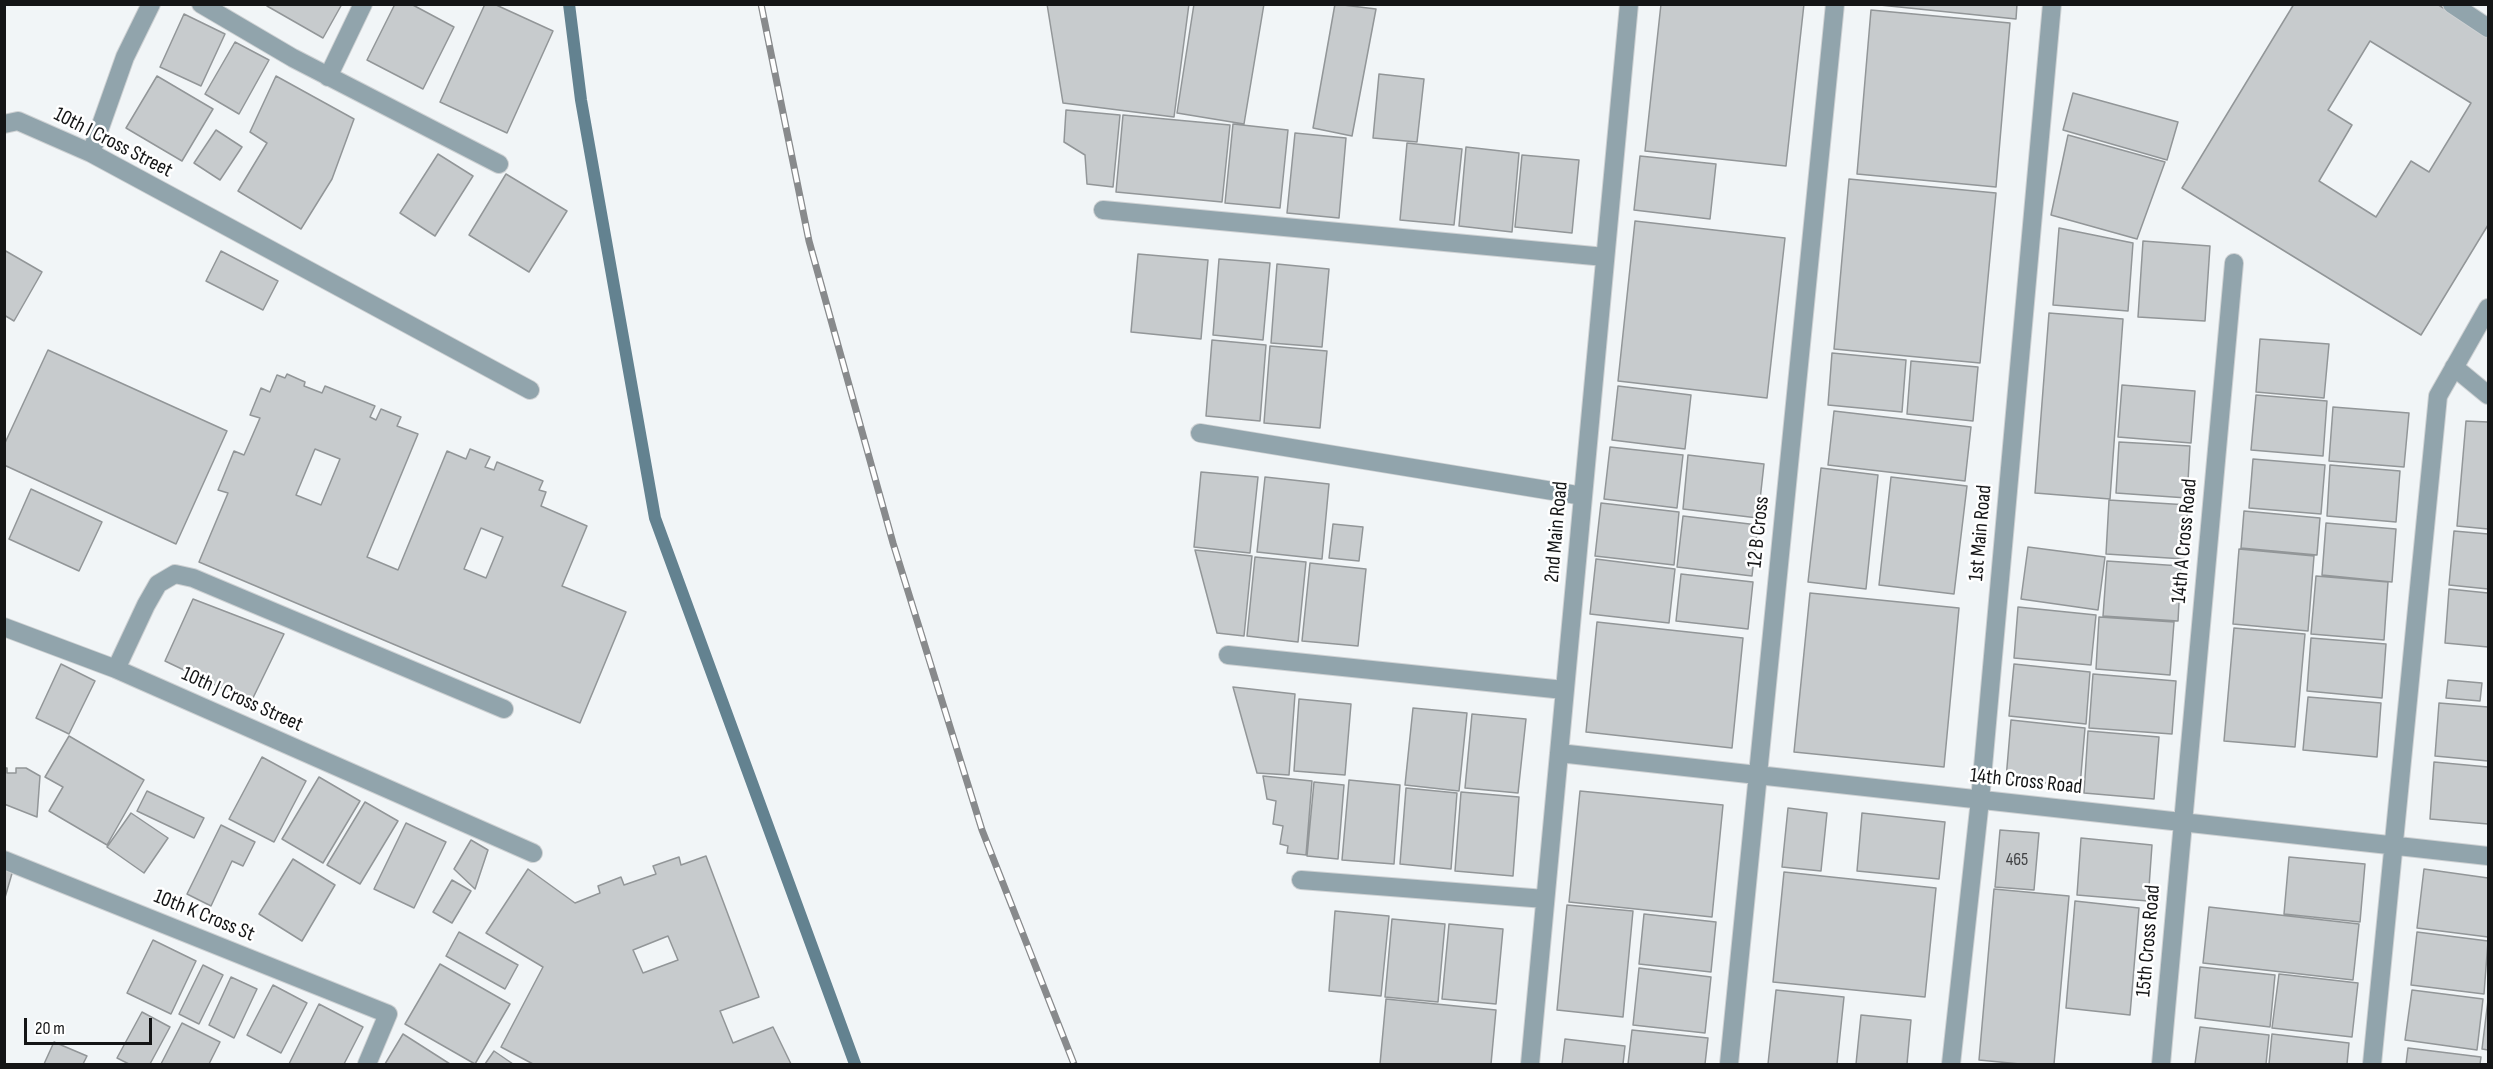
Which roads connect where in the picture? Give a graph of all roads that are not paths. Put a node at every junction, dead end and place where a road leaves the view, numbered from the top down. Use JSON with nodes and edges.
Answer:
{"nodes":[{"id":1,"x":151,"y":4,"type":"edge"},
{"id":2,"x":201,"y":4,"type":"edge"},
{"id":3,"x":363,"y":4,"type":"edge"},
{"id":4,"x":1629,"y":4,"type":"edge"},
{"id":5,"x":1835,"y":4,"type":"edge"},
{"id":6,"x":2052,"y":4,"type":"edge"},
{"id":7,"x":2452,"y":4,"type":"edge"},
{"id":8,"x":2488,"y":28,"type":"edge"},
{"id":9,"x":328,"y":77,"type":"junction"},
{"id":10,"x":4,"y":124,"type":"edge"},
{"id":11,"x":91,"y":153,"type":"junction"},
{"id":12,"x":499,"y":164,"type":"dead end"},
{"id":13,"x":1103,"y":210,"type":"dead end"},
{"id":14,"x":1605,"y":257,"type":"junction"},
{"id":15,"x":2234,"y":263,"type":"dead end"},
{"id":16,"x":2488,"y":308,"type":"edge"},
{"id":17,"x":2454,"y":368,"type":"junction"},
{"id":18,"x":530,"y":390,"type":"dead end"},
{"id":19,"x":2488,"y":394,"type":"edge"},
{"id":20,"x":1200,"y":433,"type":"dead end"},
{"id":21,"x":1583,"y":496,"type":"junction"},
{"id":22,"x":4,"y":627,"type":"edge"},
{"id":23,"x":1228,"y":655,"type":"dead end"},
{"id":24,"x":116,"y":669,"type":"junction"},
{"id":25,"x":1564,"y":690,"type":"junction"},
{"id":26,"x":504,"y":709,"type":"dead end"},
{"id":27,"x":1559,"y":753,"type":"junction"},
{"id":28,"x":1757,"y":774,"type":"junction"},
{"id":29,"x":1980,"y":800,"type":"junction"},
{"id":30,"x":2182,"y":822,"type":"junction"},
{"id":31,"x":2393,"y":846,"type":"junction"},
{"id":32,"x":533,"y":853,"type":"dead end"},
{"id":33,"x":2488,"y":856,"type":"edge"},
{"id":34,"x":4,"y":860,"type":"edge"},
{"id":35,"x":1301,"y":880,"type":"dead end"},
{"id":36,"x":1545,"y":899,"type":"junction"},
{"id":37,"x":367,"y":1065,"type":"edge"},
{"id":38,"x":1530,"y":1065,"type":"edge"},
{"id":39,"x":1729,"y":1065,"type":"edge"},
{"id":40,"x":1951,"y":1065,"type":"edge"},
{"id":41,"x":2161,"y":1065,"type":"edge"},
{"id":42,"x":2372,"y":1065,"type":"edge"}],
"edges":[{"from":1,"to":11,"type":"street"},
{"from":2,"to":9,"type":"street"},
{"from":3,"to":9,"type":"street"},
{"from":4,"to":14,"type":"street","name":"2nd Main Road"},
{"from":5,"to":28,"type":"street","name":"12 B Cross"},
{"from":6,"to":29,"type":"street","name":"1st Main Road"},
{"from":7,"to":8,"type":"street"},
{"from":9,"to":12,"type":"street"},
{"from":10,"to":11,"type":"street","name":"10th I Cross Street"},
{"from":11,"to":18,"type":"street","name":"10th I Cross Street"},
{"from":13,"to":14,"type":"street"},
{"from":14,"to":21,"type":"street","name":"2nd Main Road"},
{"from":15,"to":30,"type":"street","name":"14th A Cross Road"},
{"from":16,"to":17,"type":"street"},
{"from":17,"to":19,"type":"street"},
{"from":17,"to":31,"type":"street"},
{"from":20,"to":21,"type":"street"},
{"from":21,"to":25,"type":"street","name":"2nd Main Road"},
{"from":22,"to":24,"type":"street","name":"10th J Cross Street"},
{"from":23,"to":25,"type":"street"},
{"from":24,"to":26,"type":"street"},
{"from":24,"to":32,"type":"street","name":"10th J Cross Street"},
{"from":25,"to":27,"type":"street","name":"2nd Main Road"},
{"from":27,"to":28,"type":"street","name":"14th Cross Road"},
{"from":27,"to":36,"type":"street","name":"2nd Main Road"},
{"from":28,"to":29,"type":"street","name":"14th Cross Road"},
{"from":28,"to":39,"type":"street","name":"12 B Cross"},
{"from":29,"to":30,"type":"street","name":"14th Cross Road"},
{"from":29,"to":40,"type":"street","name":"1st Main Road"},
{"from":30,"to":31,"type":"street","name":"14th Cross Road"},
{"from":30,"to":41,"type":"street","name":"15th Cross Road"},
{"from":31,"to":33,"type":"street","name":"14th Cross Road"},
{"from":31,"to":42,"type":"street"},
{"from":34,"to":37,"type":"street","name":"10th K Cross St"},
{"from":35,"to":36,"type":"street"},
{"from":36,"to":38,"type":"street","name":"2nd Main Road"}]}
